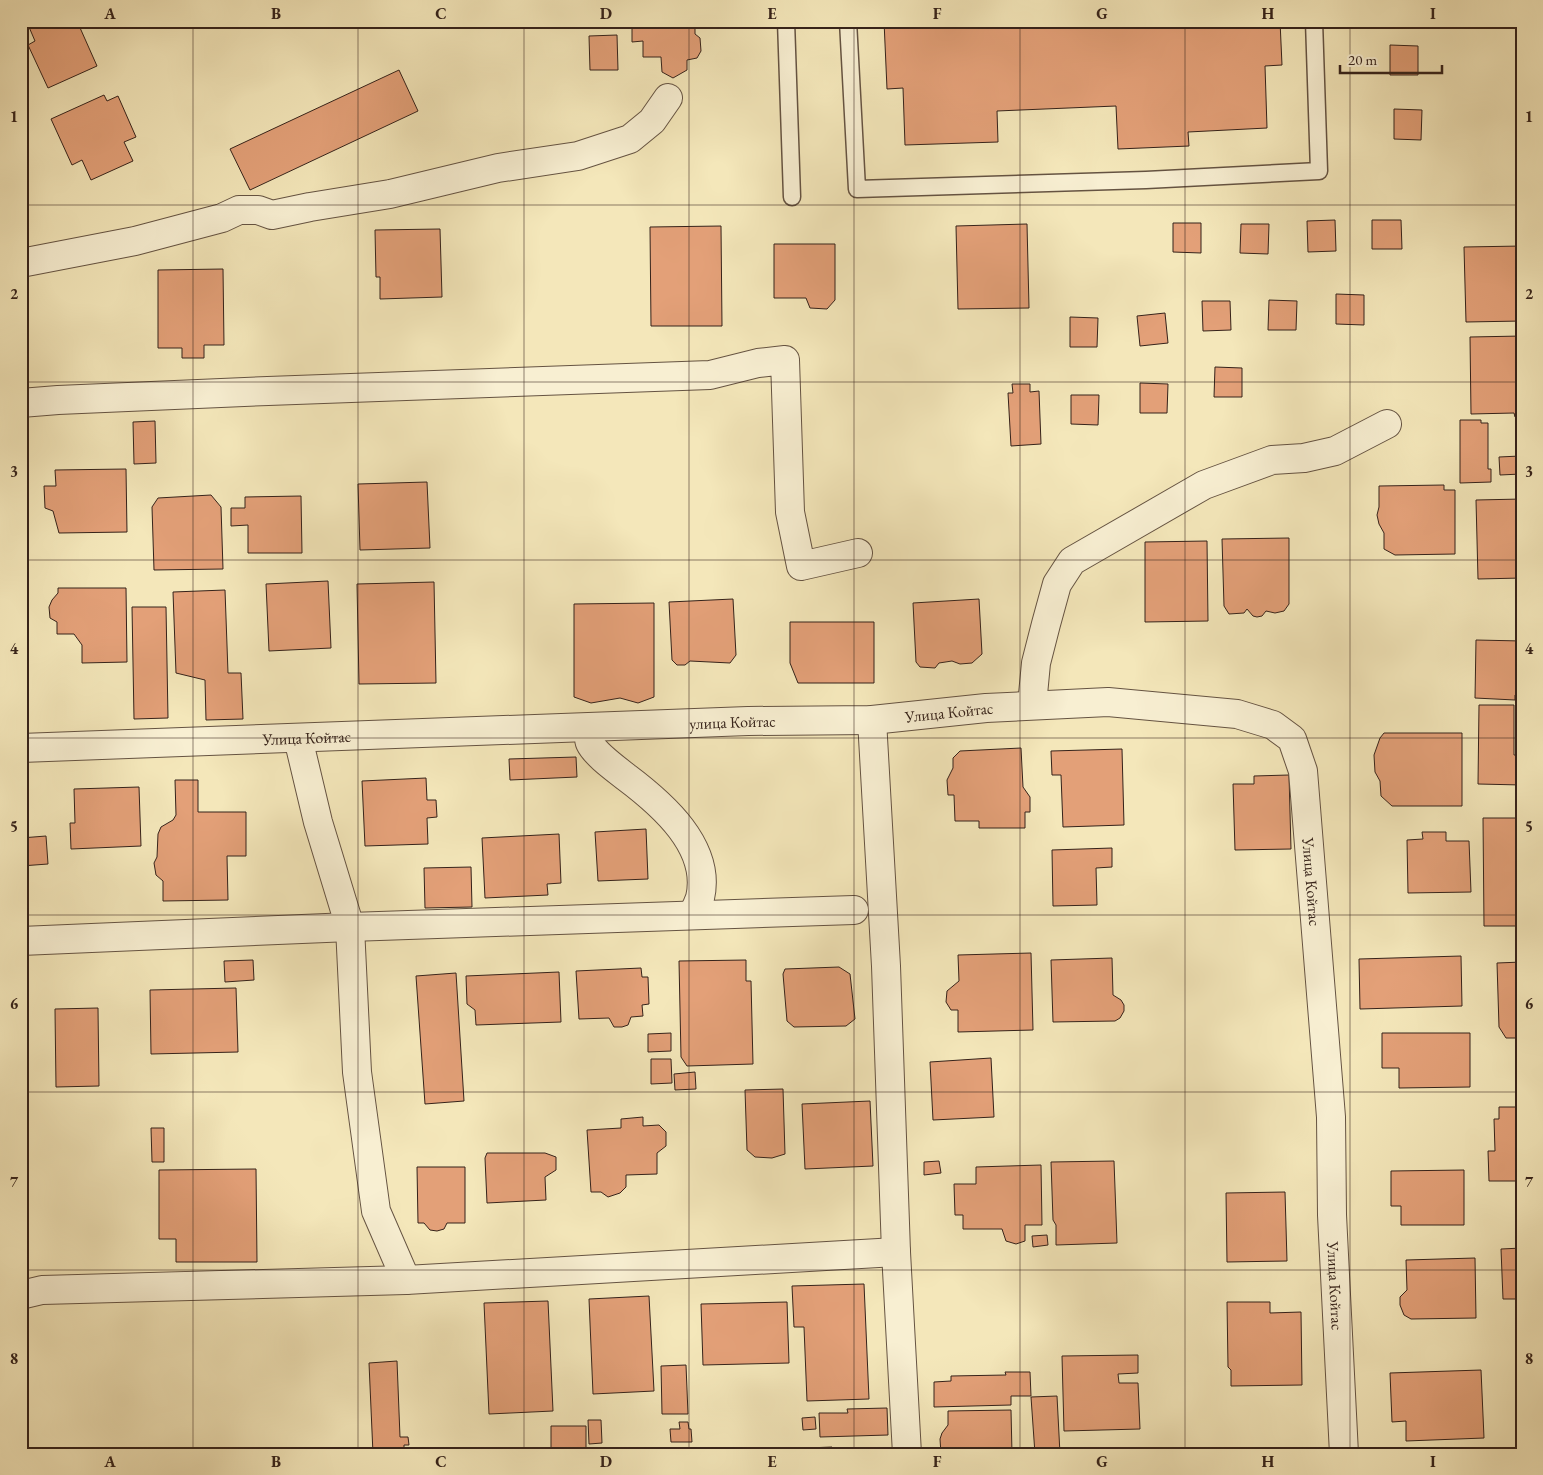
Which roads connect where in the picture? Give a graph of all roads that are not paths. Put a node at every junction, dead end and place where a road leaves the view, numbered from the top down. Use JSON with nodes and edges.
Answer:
{"nodes":[{"id":1,"x":786,"y":21,"type":"edge"},
{"id":2,"x":848,"y":21,"type":"edge"},
{"id":3,"x":1314,"y":21,"type":"edge"},
{"id":4,"x":668,"y":98,"type":"dead end"},
{"id":5,"x":792,"y":197,"type":"dead end"},
{"id":6,"x":21,"y":263,"type":"edge"},
{"id":7,"x":21,"y":403,"type":"edge"},
{"id":8,"x":1387,"y":424,"type":"dead end"},
{"id":9,"x":858,"y":553,"type":"dead end"},
{"id":10,"x":1032,"y":705,"type":"junction"},
{"id":11,"x":872,"y":720,"type":"junction"},
{"id":12,"x":591,"y":728,"type":"junction"},
{"id":13,"x":298,"y":738,"type":"junction"},
{"id":14,"x":21,"y":748,"type":"edge"},
{"id":15,"x":854,"y":910,"type":"dead end"},
{"id":16,"x":692,"y":915,"type":"junction"},
{"id":17,"x":350,"y":927,"type":"junction"},
{"id":18,"x":21,"y":941,"type":"edge"},
{"id":19,"x":896,"y":1252,"type":"junction"},
{"id":20,"x":406,"y":1280,"type":"junction"},
{"id":21,"x":21,"y":1295,"type":"edge"},
{"id":22,"x":908,"y":1454,"type":"edge"},
{"id":23,"x":1344,"y":1454,"type":"edge"}],
"edges":[{"from":1,"to":5,"type":"lane"},
{"from":2,"to":3,"type":"lane"},
{"from":4,"to":6,"type":"street"},
{"from":7,"to":9,"type":"street"},
{"from":8,"to":10,"type":"street"},
{"from":10,"to":11,"type":"street","name":"Улица Койтас"},
{"from":10,"to":23,"type":"street","name":"Улица Койтас"},
{"from":11,"to":12,"type":"street","name":"улица Койтас"},
{"from":11,"to":19,"type":"street"},
{"from":12,"to":13,"type":"street","name":"Улица Койтас"},
{"from":12,"to":16,"type":"street"},
{"from":13,"to":14,"type":"street","name":"Улица Койтас"},
{"from":13,"to":17,"type":"street"},
{"from":15,"to":16,"type":"street"},
{"from":16,"to":17,"type":"street"},
{"from":17,"to":18,"type":"street"},
{"from":17,"to":20,"type":"street"},
{"from":19,"to":20,"type":"street"},
{"from":19,"to":22,"type":"street"},
{"from":20,"to":21,"type":"street"}]}
